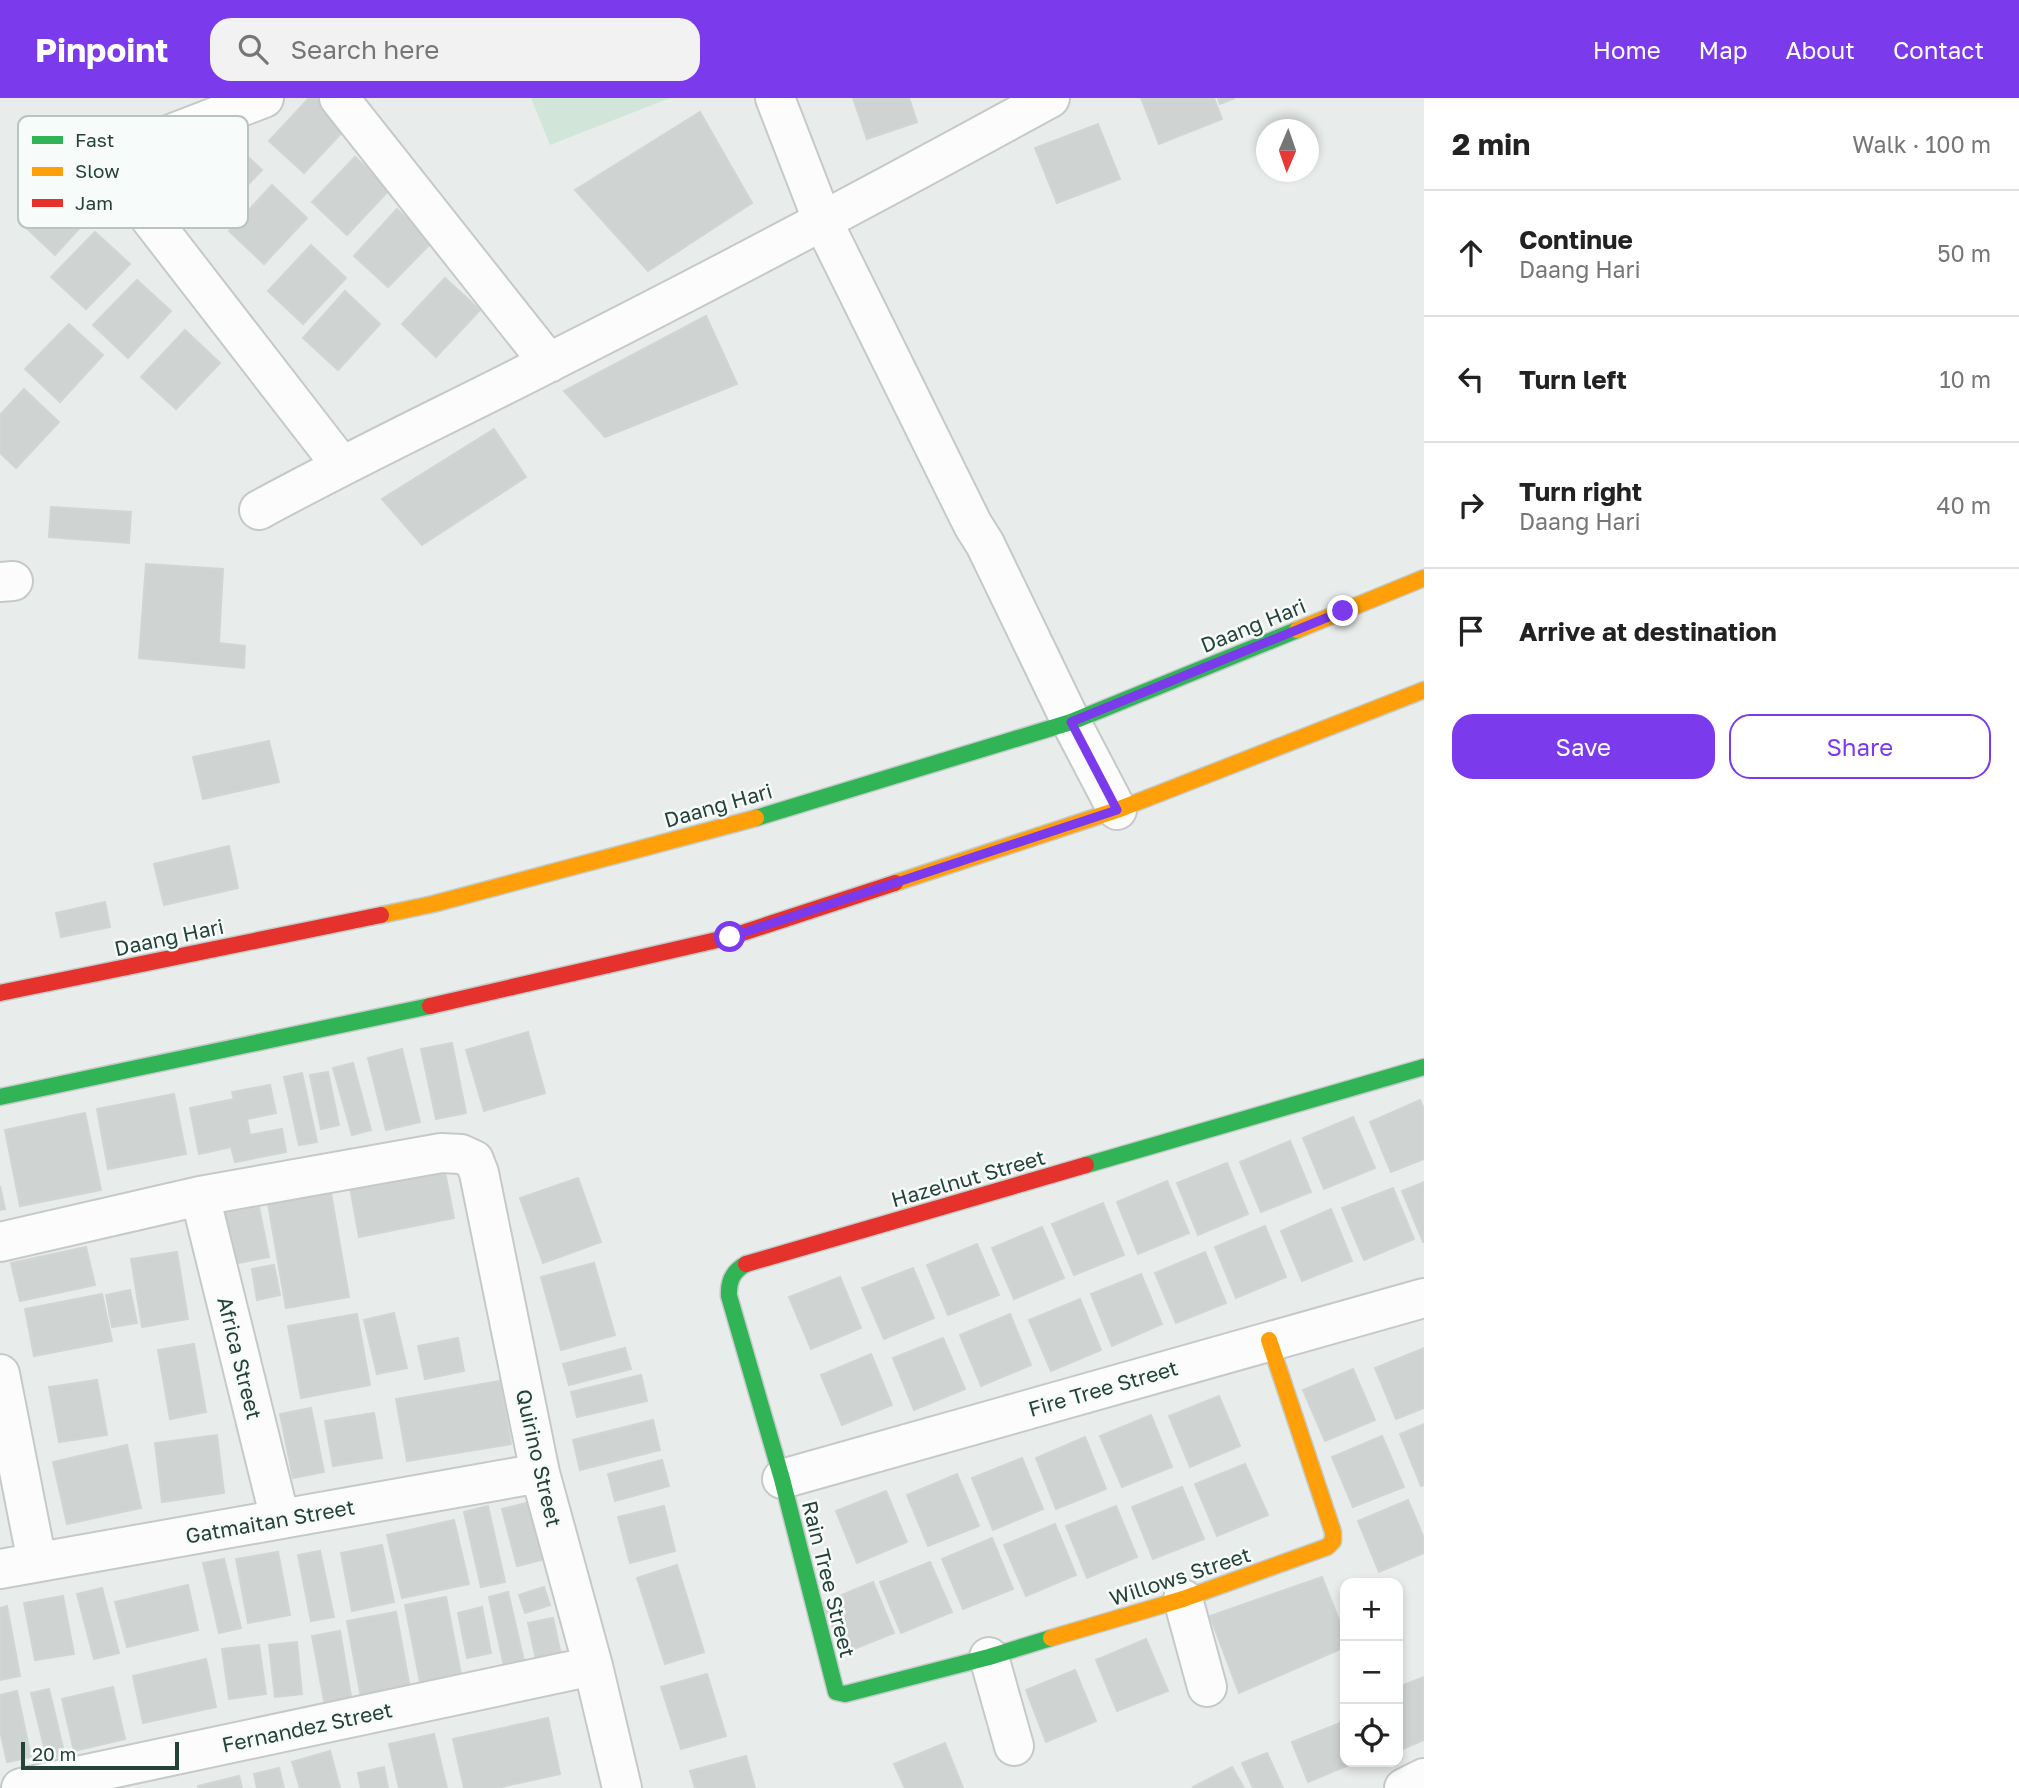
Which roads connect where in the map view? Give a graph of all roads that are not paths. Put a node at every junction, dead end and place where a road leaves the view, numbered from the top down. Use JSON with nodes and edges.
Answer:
{"nodes":[{"id":1,"x":264,"y":98,"type":"edge"},
{"id":2,"x":339,"y":98,"type":"edge"},
{"id":3,"x":775,"y":98,"type":"edge"},
{"id":4,"x":1050,"y":98,"type":"edge"},
{"id":5,"x":217,"y":116,"type":"edge"},
{"id":6,"x":823,"y":222,"type":"junction"},
{"id":7,"x":158,"y":228,"type":"edge"},
{"id":8,"x":549,"y":363,"type":"junction"},
{"id":9,"x":341,"y":465,"type":"junction"},
{"id":10,"x":259,"y":510,"type":"dead end"},
{"id":11,"x":1424,"y":578,"type":"edge"},
{"id":12,"x":1424,"y":690,"type":"edge"},
{"id":13,"x":1071,"y":722,"type":"junction"},
{"id":14,"x":1117,"y":810,"type":"junction"},
{"id":15,"x":0,"y":993,"type":"edge"},
{"id":16,"x":1424,"y":1067,"type":"edge"},
{"id":17,"x":0,"y":1097,"type":"edge"},
{"id":18,"x":200,"y":1196,"type":"junction"},
{"id":19,"x":0,"y":1242,"type":"edge"},
{"id":20,"x":1424,"y":1298,"type":"edge"},
{"id":21,"x":1269,"y":1340,"type":"junction"},
{"id":22,"x":0,"y":1374,"type":"edge"},
{"id":23,"x":540,"y":1473,"type":"junction"},
{"id":24,"x":782,"y":1479,"type":"junction"},
{"id":25,"x":280,"y":1519,"type":"junction"},
{"id":26,"x":37,"y":1562,"type":"junction"},
{"id":27,"x":0,"y":1569,"type":"edge"},
{"id":28,"x":1183,"y":1599,"type":"junction"},
{"id":29,"x":989,"y":1657,"type":"junction"},
{"id":30,"x":593,"y":1666,"type":"junction"},
{"id":31,"x":1207,"y":1687,"type":"dead end"},
{"id":32,"x":835,"y":1688,"type":"joint"},
{"id":33,"x":1014,"y":1746,"type":"dead end"},
{"id":34,"x":1424,"y":1778,"type":"edge"},
{"id":35,"x":20,"y":1788,"type":"edge"},
{"id":36,"x":622,"y":1788,"type":"edge"},
{"id":37,"x":1404,"y":1788,"type":"edge"}],
"edges":[{"from":1,"to":5,"type":"street"},
{"from":2,"to":8,"type":"street"},
{"from":3,"to":6,"type":"street"},
{"from":4,"to":6,"type":"street"},
{"from":6,"to":8,"type":"street"},
{"from":6,"to":13,"type":"street"},
{"from":7,"to":9,"type":"street"},
{"from":8,"to":9,"type":"street"},
{"from":9,"to":10,"type":"street"},
{"from":11,"to":13,"type":"main road","name":"Daang Hari"},
{"from":12,"to":14,"type":"main road"},
{"from":13,"to":14,"type":"street"},
{"from":13,"to":15,"type":"main road","name":"Daang Hari"},
{"from":14,"to":17,"type":"main road"},
{"from":16,"to":24,"type":"main road","name":"Hazelnut Street"},
{"from":18,"to":19,"type":"street"},
{"from":18,"to":23,"type":"street","name":"Quirino Street"},
{"from":18,"to":25,"type":"street","name":"Africa Street"},
{"from":20,"to":21,"type":"street","name":"Fire Tree Street"},
{"from":21,"to":24,"type":"street","name":"Fire Tree Street"},
{"from":21,"to":28,"type":"main road","name":"Willows Street"},
{"from":22,"to":26,"type":"street"},
{"from":23,"to":25,"type":"street","name":"Gatmaitan Street"},
{"from":23,"to":30,"type":"street","name":"Quirino Street"},
{"from":24,"to":32,"type":"main road","name":"Rain Tree Street"},
{"from":25,"to":26,"type":"street","name":"Gatmaitan Street"},
{"from":26,"to":27,"type":"street","name":"Gatmaitan Street"},
{"from":28,"to":29,"type":"main road","name":"Willows Street"},
{"from":28,"to":31,"type":"street"},
{"from":29,"to":32,"type":"main road","name":"Willows Street"},
{"from":29,"to":33,"type":"street"},
{"from":30,"to":35,"type":"street","name":"Fernandez Street"},
{"from":30,"to":36,"type":"street","name":"Quirino Street"},
{"from":34,"to":37,"type":"street"}]}
